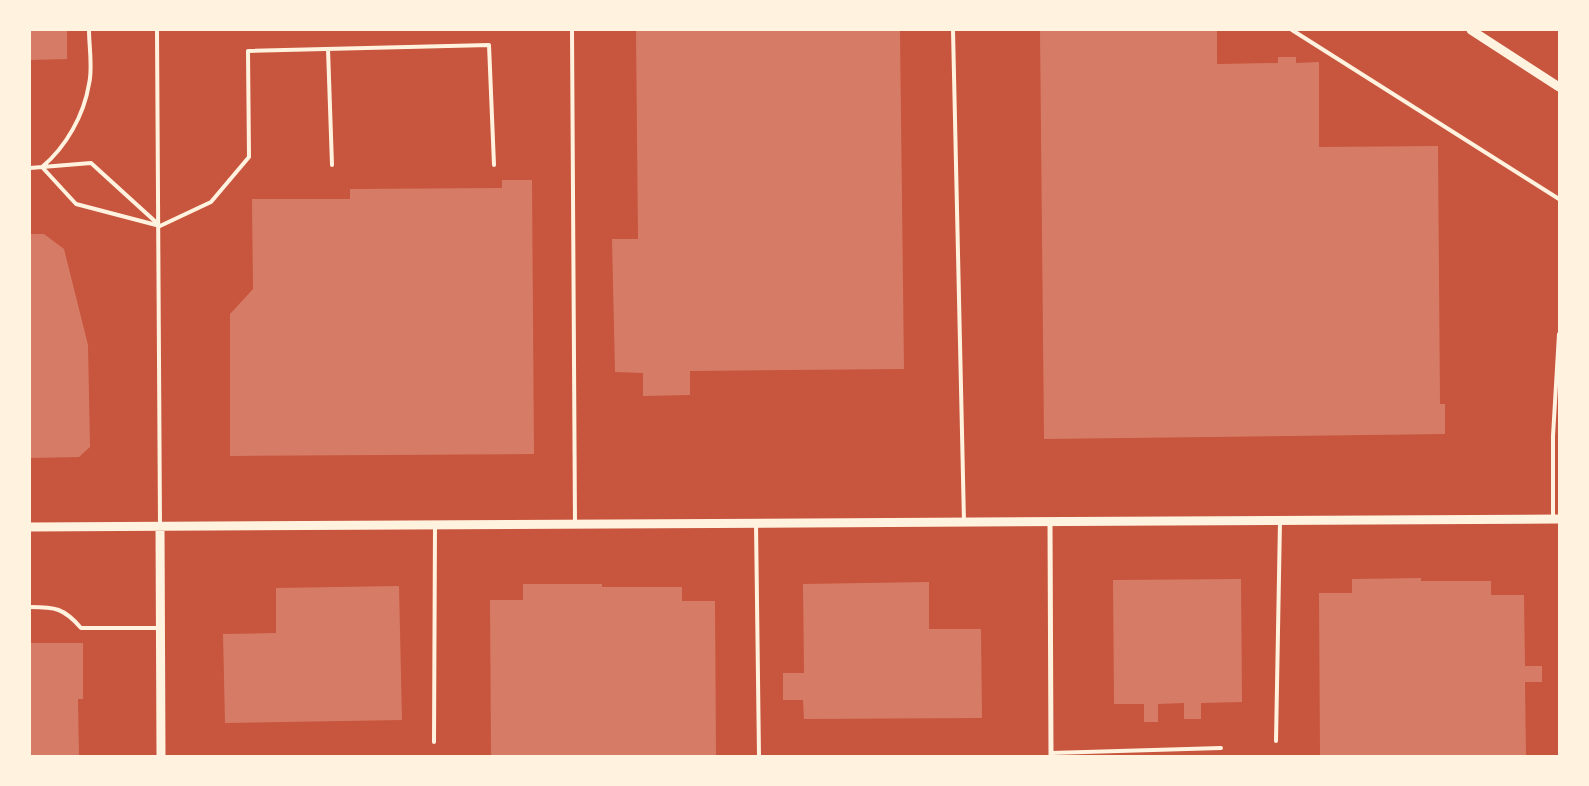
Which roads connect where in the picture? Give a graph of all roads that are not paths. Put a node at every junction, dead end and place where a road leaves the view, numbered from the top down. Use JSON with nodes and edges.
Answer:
{"nodes":[{"id":1,"x":89,"y":30,"type":"edge"},
{"id":2,"x":157,"y":30,"type":"edge"},
{"id":3,"x":572,"y":30,"type":"edge"},
{"id":4,"x":954,"y":30,"type":"edge"},
{"id":5,"x":1292,"y":30,"type":"edge"},
{"id":6,"x":1471,"y":30,"type":"edge"},
{"id":7,"x":328,"y":49,"type":"junction"},
{"id":8,"x":1559,"y":87,"type":"edge"},
{"id":9,"x":332,"y":164,"type":"dead end"},
{"id":10,"x":494,"y":165,"type":"dead end"},
{"id":11,"x":42,"y":167,"type":"junction"},
{"id":12,"x":30,"y":168,"type":"edge"},
{"id":13,"x":1559,"y":199,"type":"edge"},
{"id":14,"x":160,"y":226,"type":"junction"},
{"id":15,"x":1559,"y":334,"type":"edge"},
{"id":16,"x":1556,"y":519,"type":"edge"},
{"id":17,"x":1280,"y":521,"type":"junction"},
{"id":18,"x":964,"y":522,"type":"junction"},
{"id":19,"x":1050,"y":522,"type":"junction"},
{"id":20,"x":756,"y":523,"type":"junction"},
{"id":21,"x":576,"y":524,"type":"junction"},
{"id":22,"x":435,"y":525,"type":"junction"},
{"id":23,"x":160,"y":526,"type":"junction"},
{"id":24,"x":30,"y":527,"type":"edge"},
{"id":25,"x":30,"y":607,"type":"edge"},
{"id":26,"x":161,"y":628,"type":"junction"},
{"id":27,"x":1276,"y":741,"type":"dead end"},
{"id":28,"x":434,"y":742,"type":"dead end"},
{"id":29,"x":1221,"y":748,"type":"dead end"},
{"id":30,"x":1051,"y":754,"type":"edge"},
{"id":31,"x":161,"y":756,"type":"edge"},
{"id":32,"x":759,"y":756,"type":"edge"}],
"edges":[{"from":1,"to":11,"type":"lane"},
{"from":2,"to":14,"type":"lane"},
{"from":3,"to":21,"type":"lane"},
{"from":4,"to":18,"type":"lane"},
{"from":5,"to":13,"type":"lane"},
{"from":6,"to":8,"type":"street"},
{"from":7,"to":9,"type":"lane"},
{"from":7,"to":10,"type":"lane"},
{"from":7,"to":14,"type":"lane"},
{"from":11,"to":12,"type":"lane"},
{"from":11,"to":14,"type":"lane"},
{"from":11,"to":14,"type":"lane"},
{"from":14,"to":23,"type":"lane"},
{"from":15,"to":16,"type":"lane"},
{"from":16,"to":17,"type":"street"},
{"from":17,"to":19,"type":"street"},
{"from":17,"to":27,"type":"lane"},
{"from":18,"to":19,"type":"street"},
{"from":18,"to":20,"type":"street"},
{"from":19,"to":30,"type":"street"},
{"from":20,"to":21,"type":"street"},
{"from":20,"to":32,"type":"lane"},
{"from":21,"to":22,"type":"street"},
{"from":22,"to":23,"type":"street"},
{"from":22,"to":28,"type":"lane"},
{"from":23,"to":24,"type":"street"},
{"from":23,"to":26,"type":"street"},
{"from":25,"to":26,"type":"lane"},
{"from":26,"to":31,"type":"street"},
{"from":29,"to":30,"type":"lane"}]}
